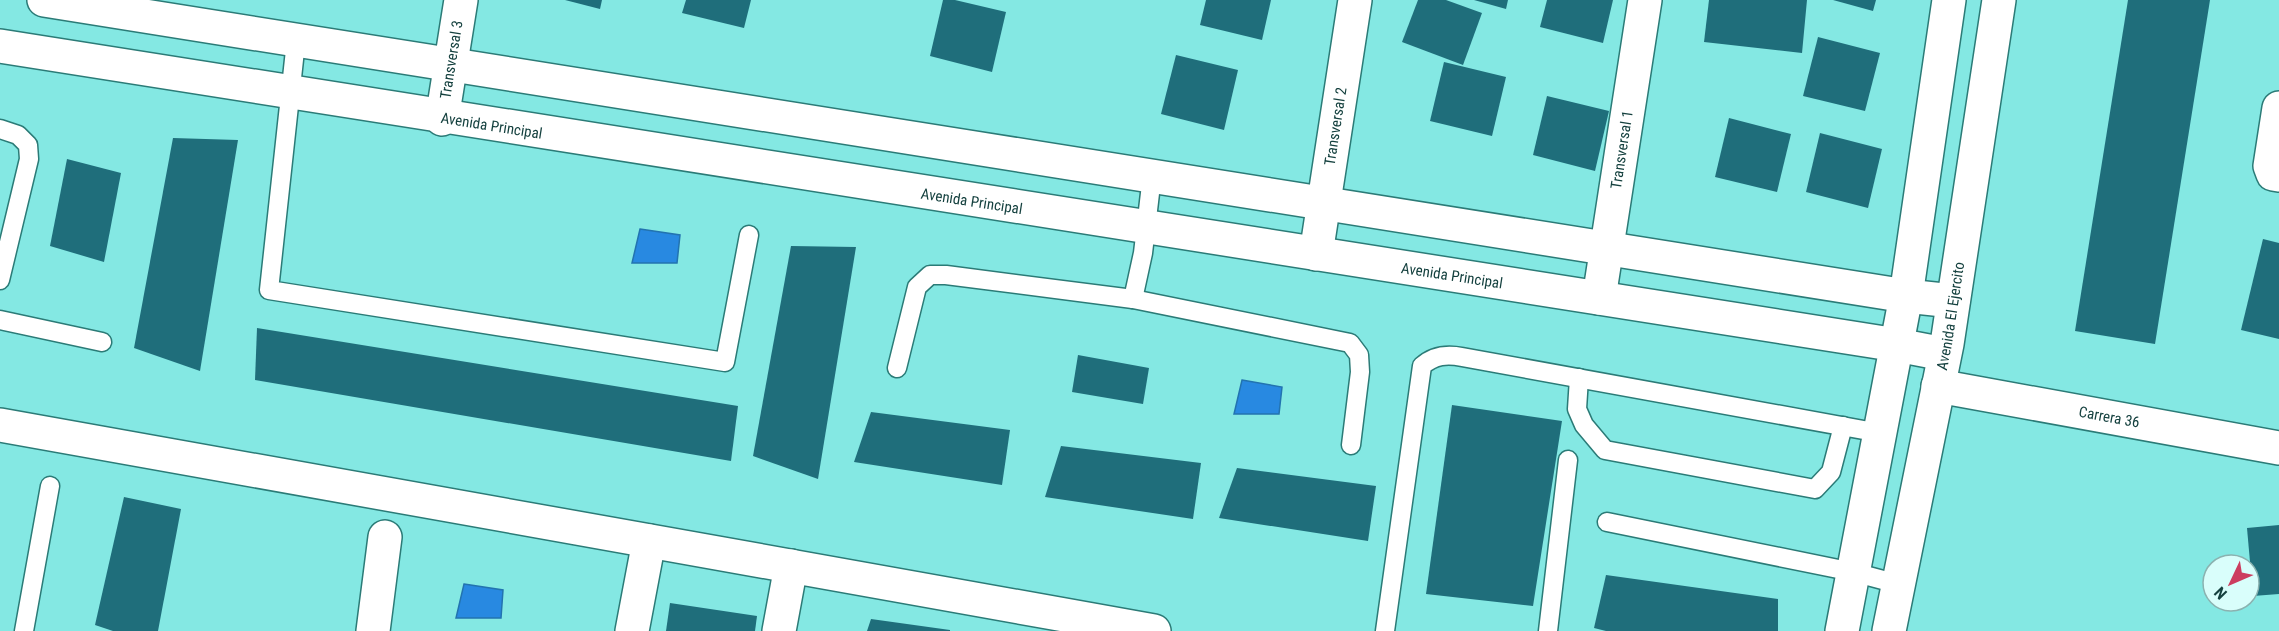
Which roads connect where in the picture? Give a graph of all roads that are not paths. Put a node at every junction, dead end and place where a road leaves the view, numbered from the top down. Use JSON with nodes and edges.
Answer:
{"nodes":[{"id":1,"x":44,"y":0,"type":"edge"},
{"id":2,"x":461,"y":0,"type":"edge"},
{"id":3,"x":1355,"y":0,"type":"edge"},
{"id":4,"x":1646,"y":0,"type":"edge"},
{"id":5,"x":1950,"y":0,"type":"edge"},
{"id":6,"x":1999,"y":0,"type":"edge"},
{"id":7,"x":296,"y":41,"type":"junction"},
{"id":8,"x":0,"y":46,"type":"edge"},
{"id":9,"x":450,"y":67,"type":"junction"},
{"id":10,"x":291,"y":94,"type":"junction"},
{"id":11,"x":2279,"y":108,"type":"edge"},
{"id":12,"x":442,"y":119,"type":"junction"},
{"id":13,"x":0,"y":129,"type":"edge"},
{"id":14,"x":2279,"y":175,"type":"edge"},
{"id":15,"x":1152,"y":176,"type":"junction"},
{"id":16,"x":1324,"y":203,"type":"junction"},
{"id":17,"x":1144,"y":227,"type":"junction"},
{"id":18,"x":748,"y":235,"type":"dead end"},
{"id":19,"x":1607,"y":247,"type":"junction"},
{"id":20,"x":1316,"y":254,"type":"junction"},
{"id":21,"x":0,"y":280,"type":"edge"},
{"id":22,"x":1906,"y":296,"type":"junction"},
{"id":23,"x":1133,"y":298,"type":"junction"},
{"id":24,"x":1599,"y":298,"type":"junction"},
{"id":25,"x":1953,"y":301,"type":"junction"},
{"id":26,"x":0,"y":320,"type":"edge"},
{"id":27,"x":102,"y":342,"type":"dead end"},
{"id":28,"x":1897,"y":345,"type":"junction"},
{"id":29,"x":1944,"y":354,"type":"junction"},
{"id":30,"x":897,"y":368,"type":"dead end"},
{"id":31,"x":1579,"y":378,"type":"junction"},
{"id":32,"x":1938,"y":386,"type":"junction"},
{"id":33,"x":0,"y":425,"type":"edge"},
{"id":34,"x":1843,"y":426,"type":"junction"},
{"id":35,"x":1880,"y":433,"type":"junction"},
{"id":36,"x":1351,"y":446,"type":"dead end"},
{"id":37,"x":2279,"y":448,"type":"edge"},
{"id":38,"x":1568,"y":460,"type":"dead end"},
{"id":39,"x":50,"y":486,"type":"dead end"},
{"id":40,"x":1607,"y":522,"type":"dead end"},
{"id":41,"x":385,"y":537,"type":"dead end"},
{"id":42,"x":649,"y":541,"type":"junction"},
{"id":43,"x":791,"y":566,"type":"junction"},
{"id":44,"x":1853,"y":572,"type":"junction"},
{"id":45,"x":1898,"y":584,"type":"junction"},
{"id":46,"x":24,"y":631,"type":"edge"},
{"id":47,"x":373,"y":631,"type":"edge"},
{"id":48,"x":632,"y":631,"type":"edge"},
{"id":49,"x":779,"y":631,"type":"edge"},
{"id":50,"x":1154,"y":631,"type":"edge"},
{"id":51,"x":1385,"y":631,"type":"edge"},
{"id":52,"x":1548,"y":631,"type":"edge"},
{"id":53,"x":1842,"y":631,"type":"edge"},
{"id":54,"x":1888,"y":631,"type":"edge"}],
"edges":[{"from":1,"to":7,"type":"street"},
{"from":2,"to":9,"type":"street","name":"Transversal 3"},
{"from":3,"to":16,"type":"street","name":"Transversal 2"},
{"from":4,"to":19,"type":"street","name":"Transversal 1"},
{"from":5,"to":22,"type":"street"},
{"from":6,"to":25,"type":"street","name":"Avenida El Ejercito"},
{"from":7,"to":9,"type":"street"},
{"from":7,"to":10,"type":"lane"},
{"from":8,"to":10,"type":"street","name":"Avenida Principal"},
{"from":9,"to":12,"type":"street","name":"Transversal 3"},
{"from":9,"to":15,"type":"street"},
{"from":10,"to":12,"type":"street","name":"Avenida Principal"},
{"from":10,"to":18,"type":"lane"},
{"from":11,"to":14,"type":"street"},
{"from":12,"to":17,"type":"street","name":"Avenida Principal"},
{"from":13,"to":21,"type":"lane"},
{"from":15,"to":16,"type":"street"},
{"from":15,"to":17,"type":"lane"},
{"from":16,"to":19,"type":"street"},
{"from":16,"to":20,"type":"street","name":"Transversal 2"},
{"from":17,"to":20,"type":"street","name":"Avenida Principal"},
{"from":17,"to":23,"type":"lane"},
{"from":19,"to":22,"type":"street"},
{"from":19,"to":24,"type":"street","name":"Transversal 1"},
{"from":20,"to":24,"type":"street","name":"Avenida Principal"},
{"from":22,"to":25,"type":"street"},
{"from":22,"to":28,"type":"street"},
{"from":23,"to":30,"type":"lane"},
{"from":23,"to":36,"type":"lane"},
{"from":24,"to":28,"type":"street","name":"Avenida Principal"},
{"from":25,"to":29,"type":"street","name":"Avenida El Ejercito"},
{"from":26,"to":27,"type":"lane"},
{"from":28,"to":29,"type":"street","name":"Avenida Principal"},
{"from":28,"to":35,"type":"street"},
{"from":29,"to":32,"type":"street","name":"Avenida El Ejercito"},
{"from":31,"to":34,"type":"lane"},
{"from":31,"to":34,"type":"lane"},
{"from":31,"to":51,"type":"lane"},
{"from":32,"to":37,"type":"street","name":"Carrera 36"},
{"from":32,"to":45,"type":"street","name":"Avenida El Ejercito"},
{"from":33,"to":42,"type":"street"},
{"from":34,"to":35,"type":"lane"},
{"from":35,"to":44,"type":"street"},
{"from":38,"to":52,"type":"lane"},
{"from":39,"to":46,"type":"lane"},
{"from":40,"to":44,"type":"lane"},
{"from":41,"to":47,"type":"street"},
{"from":42,"to":43,"type":"street"},
{"from":42,"to":48,"type":"street"},
{"from":43,"to":49,"type":"street"},
{"from":43,"to":50,"type":"street"},
{"from":44,"to":45,"type":"lane"},
{"from":44,"to":53,"type":"street"},
{"from":45,"to":54,"type":"street","name":"Avenida El Ejercito"}]}
